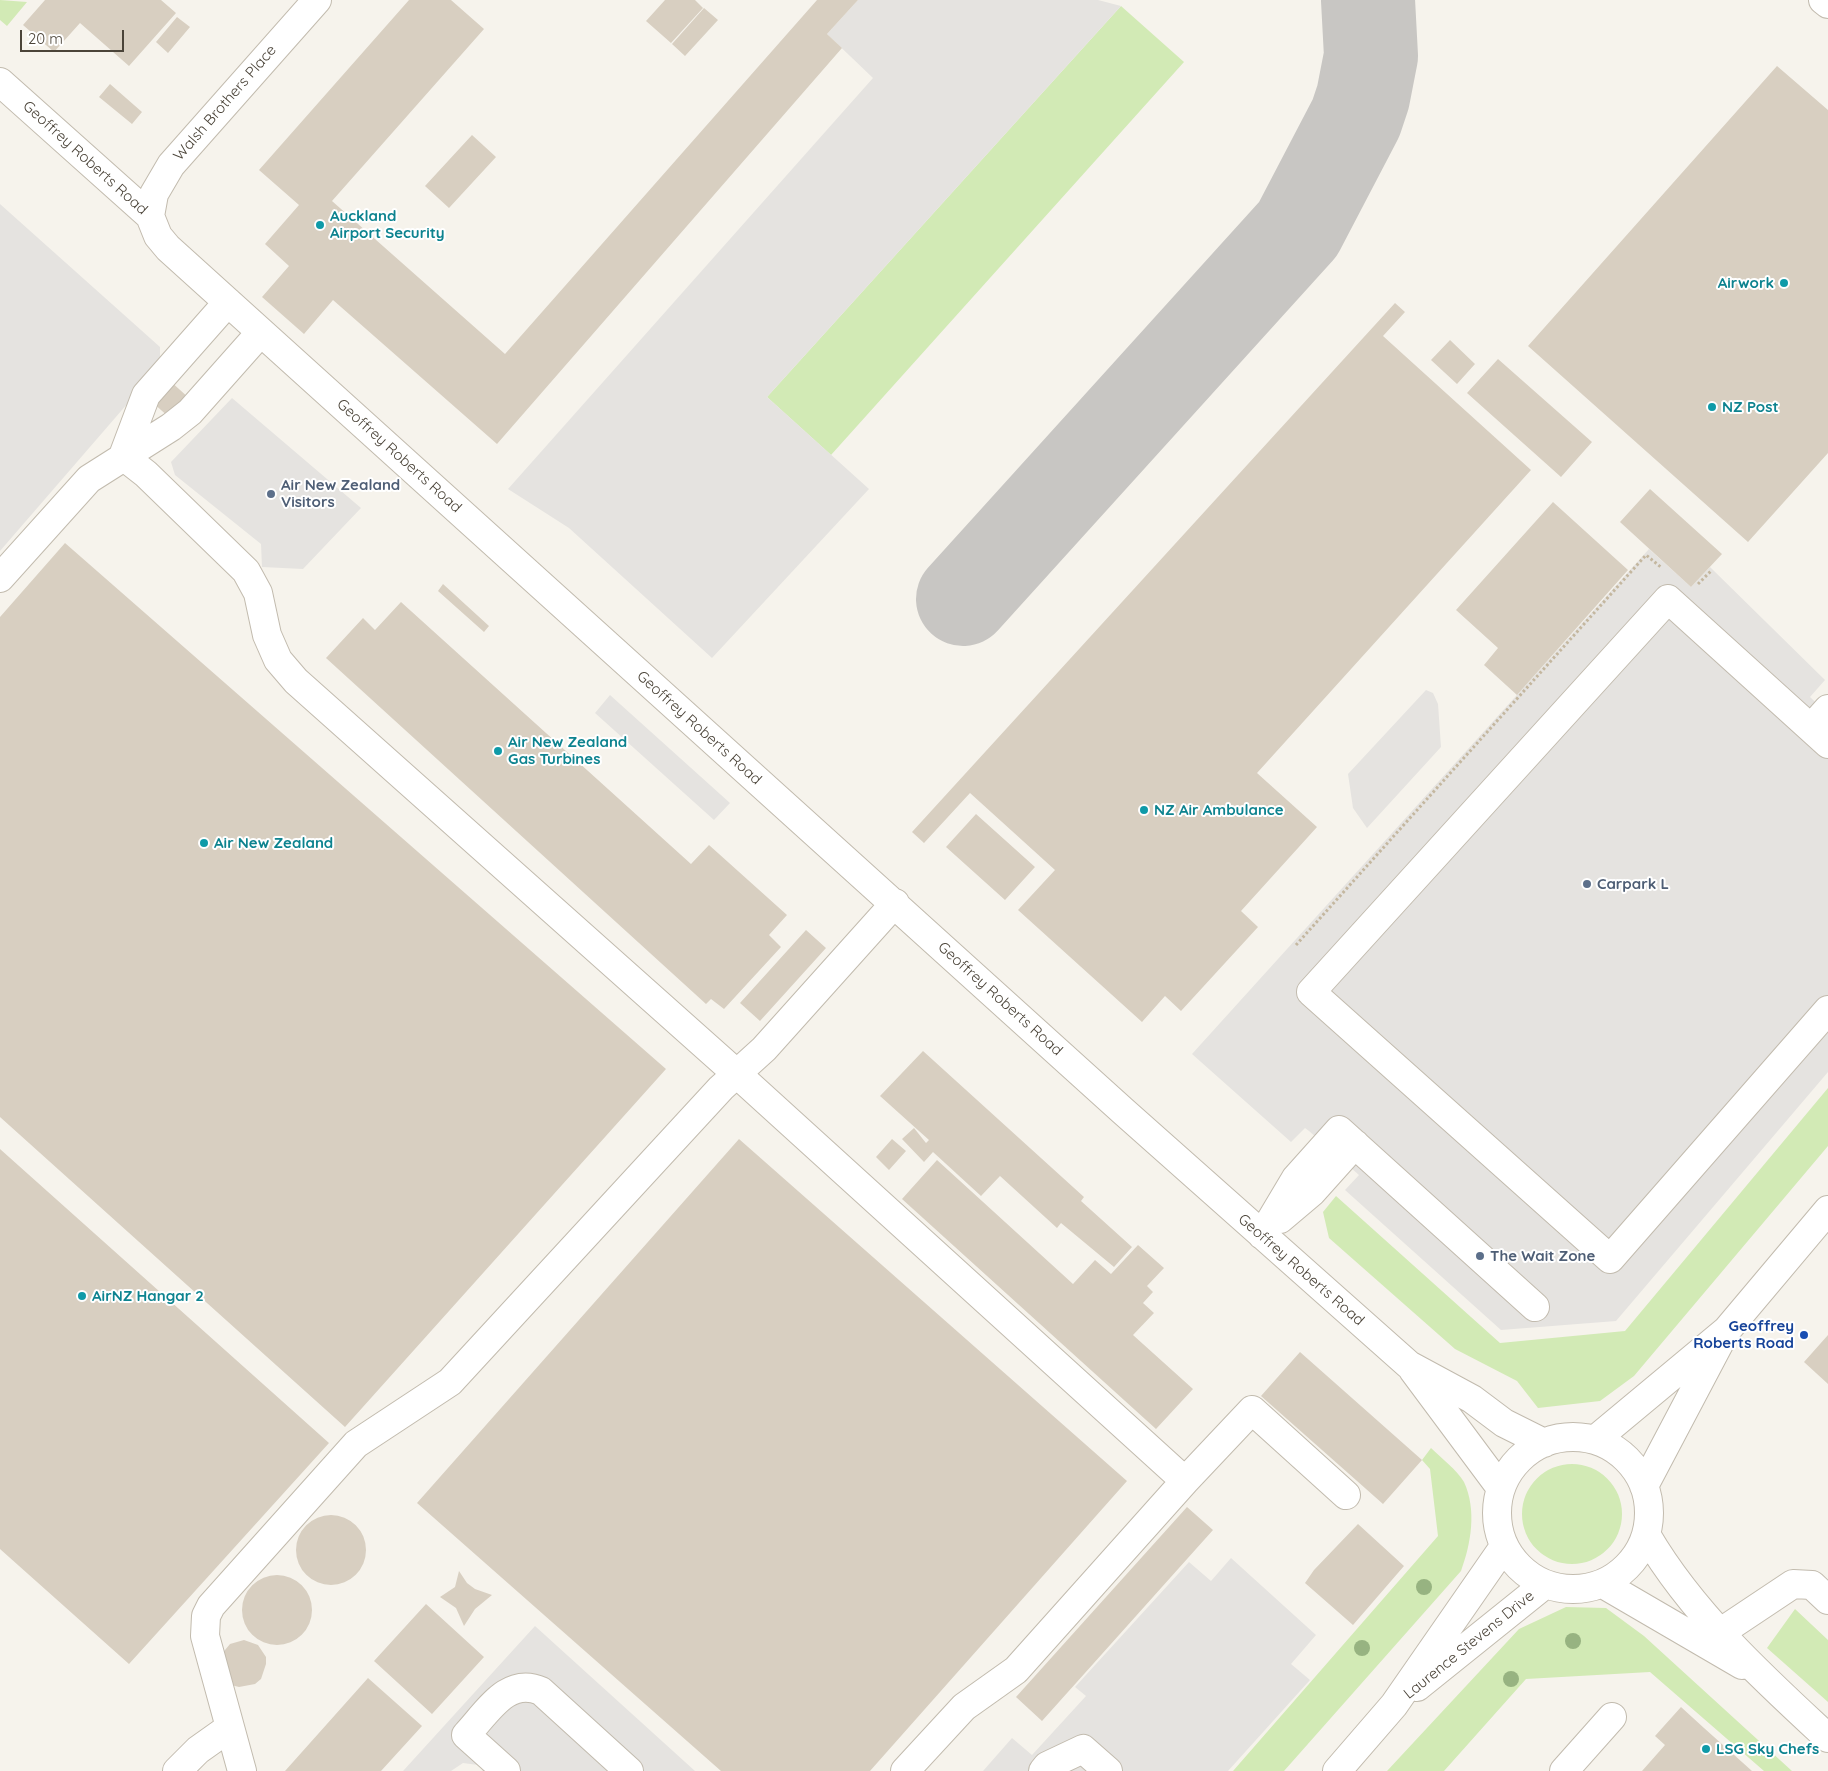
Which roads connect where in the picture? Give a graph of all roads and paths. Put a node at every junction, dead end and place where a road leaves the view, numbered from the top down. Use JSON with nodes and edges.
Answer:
{"nodes":[{"id":1,"x":317,"y":0,"type":"edge"},
{"id":2,"x":1823,"y":0,"type":"edge"},
{"id":3,"x":1828,"y":4,"type":"edge"},
{"id":4,"x":0,"y":82,"type":"edge"},
{"id":5,"x":150,"y":216,"type":"junction"},
{"id":6,"x":228,"y":302,"type":"junction"},
{"id":7,"x":261,"y":332,"type":"junction"},
{"id":8,"x":124,"y":456,"type":"junction"},
{"id":9,"x":1712,"y":570,"type":"dead end"},
{"id":10,"x":1669,"y":573,"type":"dead end"},
{"id":11,"x":0,"y":578,"type":"edge"},
{"id":12,"x":1696,"y":586,"type":"dead end"},
{"id":13,"x":1824,"y":733,"type":"edge"},
{"id":14,"x":895,"y":903,"type":"junction"},
{"id":15,"x":1296,"y":944,"type":"dead end"},
{"id":16,"x":1828,"y":1010,"type":"edge"},
{"id":17,"x":737,"y":1074,"type":"junction"},
{"id":18,"x":1828,"y":1210,"type":"edge"},
{"id":19,"x":1262,"y":1236,"type":"junction"},
{"id":20,"x":1535,"y":1307,"type":"dead end"},
{"id":21,"x":1727,"y":1330,"type":"junction"},
{"id":22,"x":1409,"y":1365,"type":"junction"},
{"id":23,"x":1596,"y":1439,"type":"junction"},
{"id":24,"x":1544,"y":1443,"type":"junction"},
{"id":25,"x":1185,"y":1481,"type":"junction"},
{"id":26,"x":1644,"y":1486,"type":"junction"},
{"id":27,"x":1500,"y":1487,"type":"junction"},
{"id":28,"x":1346,"y":1495,"type":"dead end"},
{"id":29,"x":1647,"y":1536,"type":"junction"},
{"id":30,"x":1503,"y":1548,"type":"junction"},
{"id":31,"x":1603,"y":1584,"type":"junction"},
{"id":32,"x":1544,"y":1585,"type":"junction"},
{"id":33,"x":1828,"y":1600,"type":"edge"},
{"id":34,"x":1721,"y":1632,"type":"junction"},
{"id":35,"x":1758,"y":1674,"type":"junction"},
{"id":36,"x":1394,"y":1705,"type":"junction"},
{"id":37,"x":1612,"y":1716,"type":"dead end"},
{"id":38,"x":229,"y":1728,"type":"junction"},
{"id":39,"x":1828,"y":1738,"type":"edge"},
{"id":40,"x":177,"y":1771,"type":"edge"},
{"id":41,"x":242,"y":1771,"type":"edge"},
{"id":42,"x":506,"y":1771,"type":"edge"},
{"id":43,"x":629,"y":1771,"type":"edge"},
{"id":44,"x":904,"y":1771,"type":"edge"},
{"id":45,"x":1043,"y":1771,"type":"edge"},
{"id":46,"x":1108,"y":1771,"type":"edge"},
{"id":47,"x":1337,"y":1771,"type":"edge"},
{"id":48,"x":1564,"y":1771,"type":"edge"}],
"edges":[{"from":1,"to":5,"type":"street","name":"Walsh Brothers Place"},
{"from":2,"to":3,"type":"street"},
{"from":4,"to":5,"type":"street","name":"Geoffrey Roberts Road"},
{"from":5,"to":6,"type":"street","name":"Geoffrey Roberts Road"},
{"from":6,"to":7,"type":"street","name":"Geoffrey Roberts Road"},
{"from":6,"to":8,"type":"street"},
{"from":7,"to":8,"type":"street"},
{"from":7,"to":14,"type":"street","name":"Geoffrey Roberts Road"},
{"from":8,"to":11,"type":"street"},
{"from":8,"to":17,"type":"street"},
{"from":9,"to":12,"type":"path"},
{"from":10,"to":15,"type":"path"},
{"from":13,"to":16,"type":"street"},
{"from":14,"to":17,"type":"street"},
{"from":14,"to":19,"type":"street","name":"Geoffrey Roberts Road"},
{"from":17,"to":25,"type":"street"},
{"from":17,"to":38,"type":"street"},
{"from":18,"to":21,"type":"street"},
{"from":19,"to":20,"type":"street"},
{"from":19,"to":22,"type":"street","name":"Geoffrey Roberts Road"},
{"from":21,"to":23,"type":"street"},
{"from":21,"to":26,"type":"street"},
{"from":22,"to":24,"type":"street","name":"Geoffrey Roberts Road"},
{"from":22,"to":27,"type":"street","name":"Geoffrey Roberts Road"},
{"from":23,"to":24,"type":"street"},
{"from":23,"to":26,"type":"street"},
{"from":24,"to":27,"type":"street"},
{"from":25,"to":28,"type":"street"},
{"from":25,"to":44,"type":"street"},
{"from":26,"to":29,"type":"street"},
{"from":27,"to":30,"type":"street"},
{"from":29,"to":31,"type":"street"},
{"from":29,"to":34,"type":"street"},
{"from":30,"to":32,"type":"street"},
{"from":30,"to":36,"type":"street","name":"Laurence Stevens Drive"},
{"from":31,"to":32,"type":"street"},
{"from":31,"to":35,"type":"street"},
{"from":32,"to":36,"type":"street","name":"Laurence Stevens Drive"},
{"from":33,"to":34,"type":"street"},
{"from":34,"to":35,"type":"street"},
{"from":35,"to":39,"type":"street"},
{"from":36,"to":47,"type":"street","name":"Laurence Stevens Drive"},
{"from":37,"to":48,"type":"street"},
{"from":38,"to":40,"type":"street"},
{"from":38,"to":41,"type":"street"},
{"from":42,"to":43,"type":"street"},
{"from":45,"to":46,"type":"street"}]}
